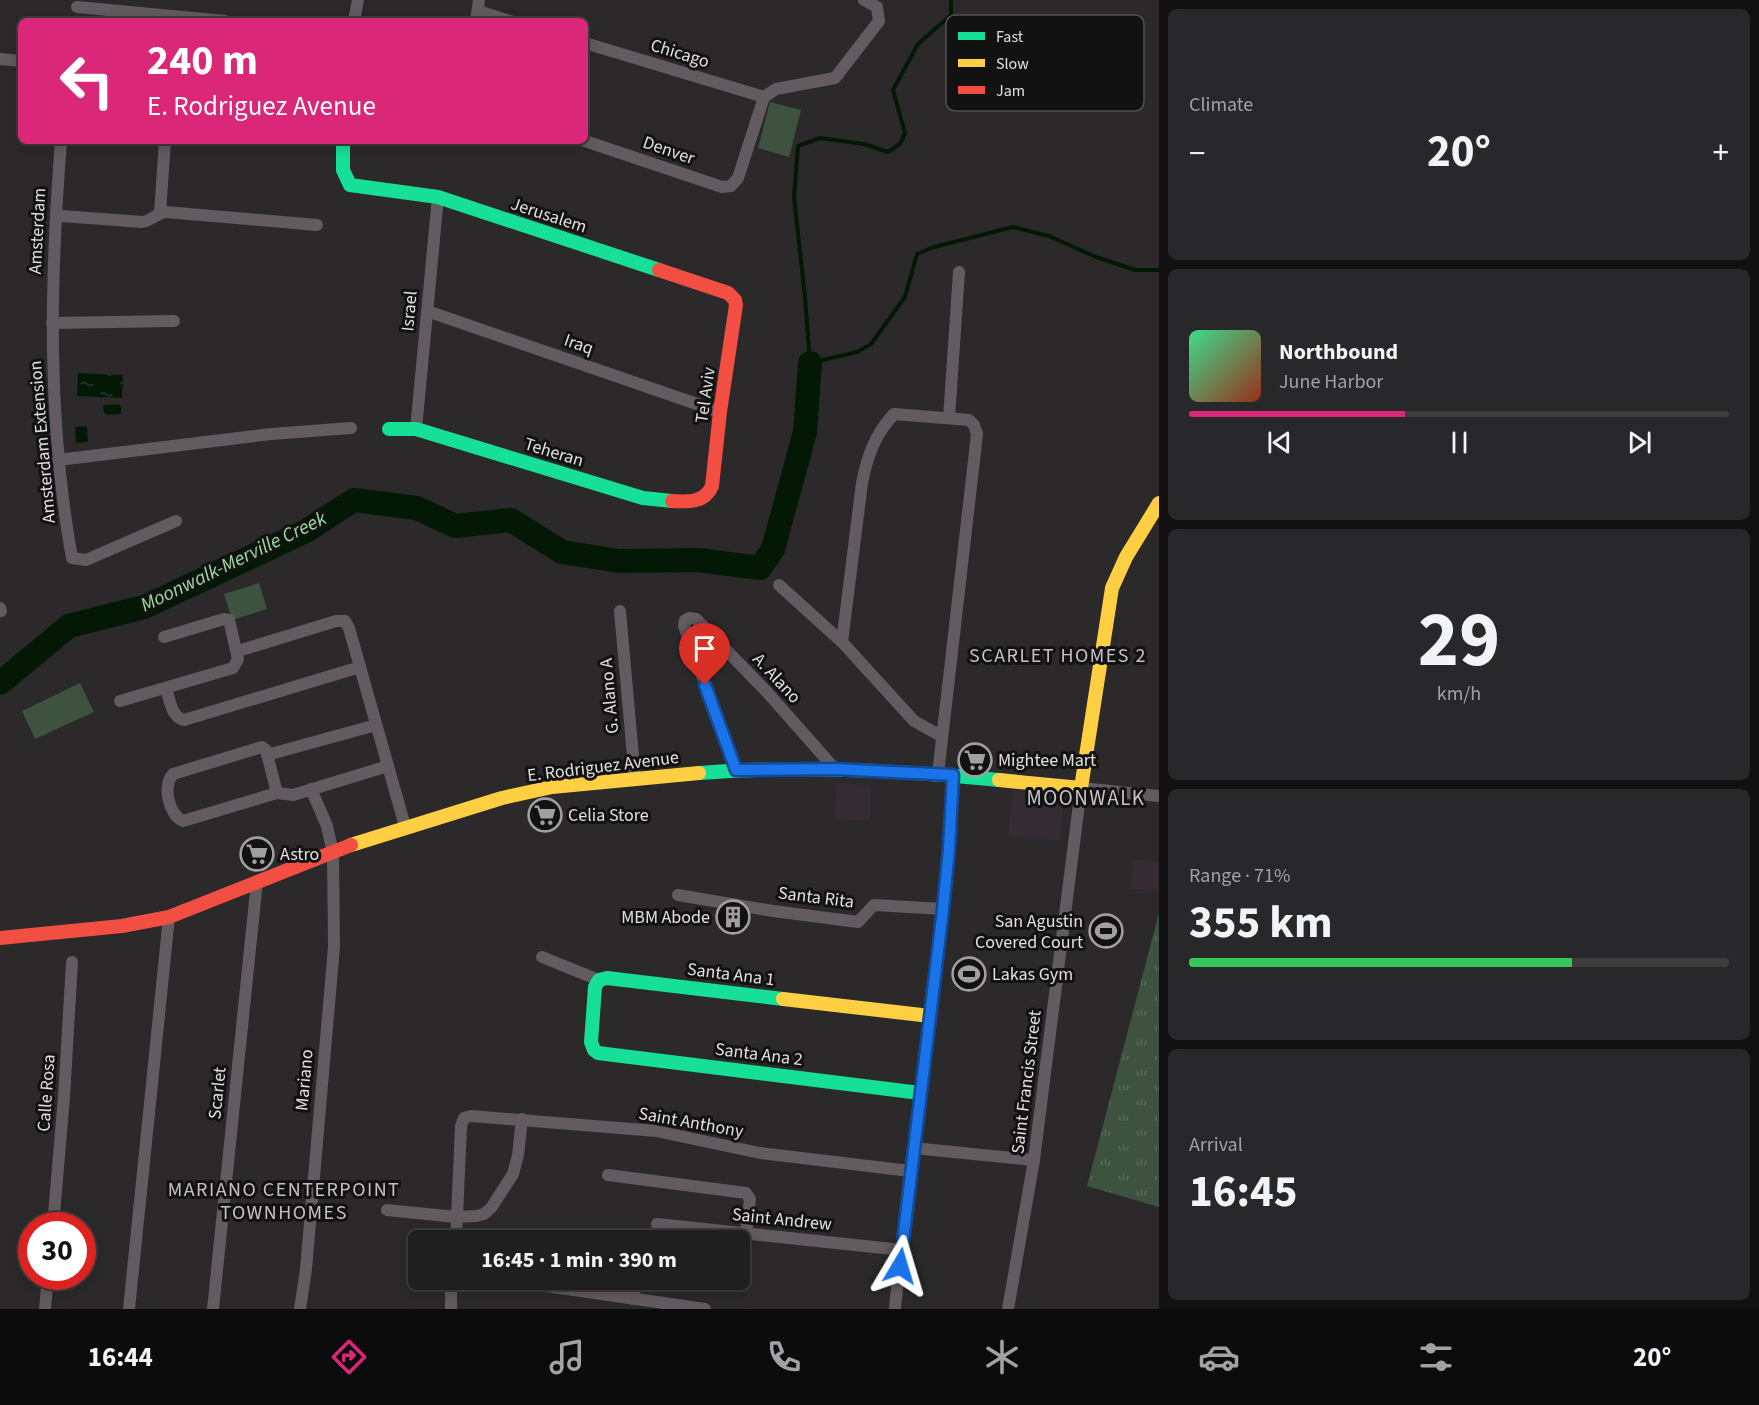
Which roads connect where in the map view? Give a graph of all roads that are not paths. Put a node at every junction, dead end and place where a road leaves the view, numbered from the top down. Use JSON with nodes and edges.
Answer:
{"nodes":[{"id":1,"x":357,"y":0,"type":"edge"},
{"id":2,"x":864,"y":0,"type":"edge"},
{"id":3,"x":78,"y":4,"type":"edge"},
{"id":4,"x":478,"y":11,"type":"edge"},
{"id":5,"x":199,"y":18,"type":"edge"},
{"id":6,"x":354,"y":18,"type":"edge"},
{"id":7,"x":500,"y":18,"type":"edge"},
{"id":8,"x":588,"y":44,"type":"edge"},
{"id":9,"x":0,"y":59,"type":"edge"},
{"id":10,"x":18,"y":61,"type":"edge"},
{"id":11,"x":764,"y":97,"type":"junction"},
{"id":12,"x":588,"y":142,"type":"edge"},
{"id":13,"x":61,"y":144,"type":"edge"},
{"id":14,"x":165,"y":144,"type":"edge"},
{"id":15,"x":343,"y":144,"type":"edge"},
{"id":16,"x":438,"y":197,"type":"junction"},
{"id":17,"x":160,"y":213,"type":"junction"},
{"id":18,"x":63,"y":216,"type":"dead end"},
{"id":19,"x":317,"y":225,"type":"dead end"},
{"id":20,"x":959,"y":272,"type":"dead end"},
{"id":21,"x":735,"y":300,"type":"joint"},
{"id":22,"x":427,"y":311,"type":"junction"},
{"id":23,"x":174,"y":321,"type":"dead end"},
{"id":24,"x":52,"y":323,"type":"junction"},
{"id":25,"x":720,"y":412,"type":"junction"},
{"id":26,"x":950,"y":418,"type":"junction"},
{"id":27,"x":351,"y":428,"type":"dead end"},
{"id":28,"x":389,"y":429,"type":"dead end"},
{"id":29,"x":416,"y":429,"type":"junction"},
{"id":30,"x":58,"y":460,"type":"junction"},
{"id":31,"x":708,"y":494,"type":"joint"},
{"id":32,"x":1159,"y":503,"type":"edge"},
{"id":33,"x":176,"y":521,"type":"dead end"},
{"id":34,"x":778,"y":585,"type":"dead end"},
{"id":35,"x":620,"y":611,"type":"dead end"},
{"id":36,"x":164,"y":637,"type":"dead end"},
{"id":37,"x":842,"y":642,"type":"junction"},
{"id":38,"x":238,"y":651,"type":"junction"},
{"id":39,"x":360,"y":667,"type":"junction"},
{"id":40,"x":166,"y":688,"type":"junction"},
{"id":41,"x":120,"y":701,"type":"dead end"},
{"id":42,"x":376,"y":725,"type":"junction"},
{"id":43,"x":941,"y":736,"type":"junction"},
{"id":44,"x":267,"y":755,"type":"junction"},
{"id":45,"x":388,"y":766,"type":"junction"},
{"id":46,"x":835,"y":769,"type":"junction"},
{"id":47,"x":736,"y":770,"type":"junction"},
{"id":48,"x":938,"y":774,"type":"junction"},
{"id":49,"x":953,"y":775,"type":"junction"},
{"id":50,"x":634,"y":778,"type":"junction"},
{"id":51,"x":1081,"y":788,"type":"junction"},
{"id":52,"x":311,"y":789,"type":"junction"},
{"id":53,"x":277,"y":793,"type":"junction"},
{"id":54,"x":1159,"y":795,"type":"edge"},
{"id":55,"x":405,"y":826,"type":"junction"},
{"id":56,"x":333,"y":853,"type":"junction"},
{"id":57,"x":257,"y":882,"type":"junction"},
{"id":58,"x":678,"y":895,"type":"dead end"},
{"id":59,"x":943,"y":909,"type":"junction"},
{"id":60,"x":169,"y":917,"type":"junction"},
{"id":61,"x":0,"y":938,"type":"edge"},
{"id":62,"x":542,"y":957,"type":"dead end"},
{"id":63,"x":72,"y":962,"type":"dead end"},
{"id":64,"x":599,"y":980,"type":"junction"},
{"id":65,"x":930,"y":1016,"type":"junction"},
{"id":66,"x":920,"y":1093,"type":"junction"},
{"id":67,"x":522,"y":1119,"type":"junction"},
{"id":68,"x":913,"y":1148,"type":"junction"},
{"id":69,"x":1034,"y":1160,"type":"junction"},
{"id":70,"x":910,"y":1171,"type":"junction"},
{"id":71,"x":608,"y":1175,"type":"dead end"},
{"id":72,"x":387,"y":1210,"type":"dead end"},
{"id":73,"x":54,"y":1212,"type":"edge"},
{"id":74,"x":456,"y":1217,"type":"junction"},
{"id":75,"x":657,"y":1224,"type":"dead end"},
{"id":76,"x":456,"y":1230,"type":"edge"},
{"id":77,"x":716,"y":1230,"type":"edge"},
{"id":78,"x":746,"y":1230,"type":"edge"},
{"id":79,"x":750,"y":1233,"type":"edge"},
{"id":80,"x":902,"y":1250,"type":"junction"},
{"id":81,"x":47,"y":1290,"type":"edge"},
{"id":82,"x":451,"y":1290,"type":"edge"},
{"id":83,"x":573,"y":1290,"type":"edge"},
{"id":84,"x":634,"y":1290,"type":"edge"},
{"id":85,"x":633,"y":1299,"type":"junction"},
{"id":86,"x":45,"y":1309,"type":"edge"},
{"id":87,"x":129,"y":1309,"type":"edge"},
{"id":88,"x":213,"y":1309,"type":"edge"},
{"id":89,"x":300,"y":1309,"type":"edge"},
{"id":90,"x":451,"y":1309,"type":"edge"},
{"id":91,"x":705,"y":1309,"type":"edge"},
{"id":92,"x":895,"y":1309,"type":"edge"},
{"id":93,"x":1008,"y":1309,"type":"edge"}],
"edges":[{"from":1,"to":6,"type":"street"},
{"from":2,"to":11,"type":"street"},
{"from":3,"to":5,"type":"street"},
{"from":4,"to":7,"type":"street"},
{"from":8,"to":11,"type":"street","name":"Chicago"},
{"from":9,"to":10,"type":"street"},
{"from":11,"to":12,"type":"street","name":"Denver"},
{"from":13,"to":24,"type":"street","name":"Amsterdam"},
{"from":14,"to":17,"type":"street"},
{"from":15,"to":16,"type":"street","name":"Jerusalem"},
{"from":16,"to":21,"type":"street","name":"Jerusalem"},
{"from":16,"to":22,"type":"street","name":"Israel"},
{"from":17,"to":18,"type":"street"},
{"from":17,"to":19,"type":"street"},
{"from":20,"to":26,"type":"street"},
{"from":21,"to":25,"type":"street","name":"Tel Aviv"},
{"from":22,"to":25,"type":"street","name":"Iraq"},
{"from":22,"to":29,"type":"street","name":"Israel"},
{"from":23,"to":24,"type":"street"},
{"from":24,"to":30,"type":"street","name":"Amsterdam Extension"},
{"from":25,"to":31,"type":"street","name":"Tel Aviv"},
{"from":26,"to":37,"type":"street"},
{"from":26,"to":43,"type":"street"},
{"from":27,"to":30,"type":"street"},
{"from":28,"to":29,"type":"street","name":"Teheran"},
{"from":29,"to":31,"type":"street","name":"Teheran"},
{"from":30,"to":33,"type":"street","name":"Amsterdam Extension"},
{"from":32,"to":51,"type":"street"},
{"from":34,"to":37,"type":"street"},
{"from":35,"to":50,"type":"street","name":"G. Alano A"},
{"from":36,"to":38,"type":"street"},
{"from":37,"to":43,"type":"street"},
{"from":38,"to":39,"type":"street"},
{"from":38,"to":40,"type":"street"},
{"from":39,"to":40,"type":"street"},
{"from":39,"to":42,"type":"street"},
{"from":40,"to":41,"type":"street"},
{"from":42,"to":44,"type":"street"},
{"from":42,"to":45,"type":"street"},
{"from":43,"to":48,"type":"street"},
{"from":44,"to":53,"type":"street"},
{"from":44,"to":53,"type":"street"},
{"from":45,"to":52,"type":"street"},
{"from":45,"to":55,"type":"street"},
{"from":46,"to":47,"type":"street","name":"E. Rodriguez Avenue"},
{"from":46,"to":47,"type":"street","name":"A. Alano"},
{"from":46,"to":48,"type":"street","name":"E. Rodriguez Avenue"},
{"from":47,"to":50,"type":"street","name":"E. Rodriguez Avenue"},
{"from":48,"to":49,"type":"street","name":"E. Rodriguez Avenue"},
{"from":49,"to":51,"type":"street","name":"E. Rodriguez Avenue"},
{"from":49,"to":59,"type":"street"},
{"from":50,"to":55,"type":"street","name":"E. Rodriguez Avenue"},
{"from":51,"to":54,"type":"street","name":"E. Rodriguez Avenue"},
{"from":51,"to":69,"type":"street","name":"Saint Francis Street"},
{"from":52,"to":53,"type":"street"},
{"from":52,"to":56,"type":"street","name":"Mariano"},
{"from":55,"to":56,"type":"street","name":"E. Rodriguez Avenue"},
{"from":56,"to":57,"type":"street","name":"E. Rodriguez Avenue"},
{"from":56,"to":89,"type":"street","name":"Mariano"},
{"from":57,"to":60,"type":"street","name":"E. Rodriguez Avenue"},
{"from":57,"to":88,"type":"street","name":"Scarlet"},
{"from":58,"to":59,"type":"street","name":"Santa Rita"},
{"from":59,"to":65,"type":"street"},
{"from":60,"to":61,"type":"street","name":"E. Rodriguez Avenue"},
{"from":60,"to":87,"type":"street"},
{"from":62,"to":64,"type":"street"},
{"from":63,"to":73,"type":"street","name":"Calle Rosa"},
{"from":64,"to":65,"type":"street","name":"Santa Ana 1"},
{"from":64,"to":66,"type":"street","name":"Santa Ana 2"},
{"from":65,"to":66,"type":"street"},
{"from":66,"to":68,"type":"street"},
{"from":67,"to":70,"type":"street","name":"Saint Anthony"},
{"from":67,"to":74,"type":"street"},
{"from":67,"to":74,"type":"street","name":"Saint Anthony"},
{"from":68,"to":69,"type":"street"},
{"from":68,"to":70,"type":"street"},
{"from":69,"to":93,"type":"street","name":"Saint Francis Street"},
{"from":70,"to":80,"type":"street"},
{"from":71,"to":78,"type":"street"},
{"from":72,"to":74,"type":"street"},
{"from":74,"to":76,"type":"street"},
{"from":75,"to":77,"type":"street","name":"Saint Andrew"},
{"from":79,"to":80,"type":"street","name":"Saint Andrew"},
{"from":80,"to":92,"type":"street"},
{"from":81,"to":86,"type":"street"},
{"from":82,"to":90,"type":"street"},
{"from":83,"to":85,"type":"street"},
{"from":84,"to":85,"type":"street"},
{"from":85,"to":91,"type":"street"}]}
